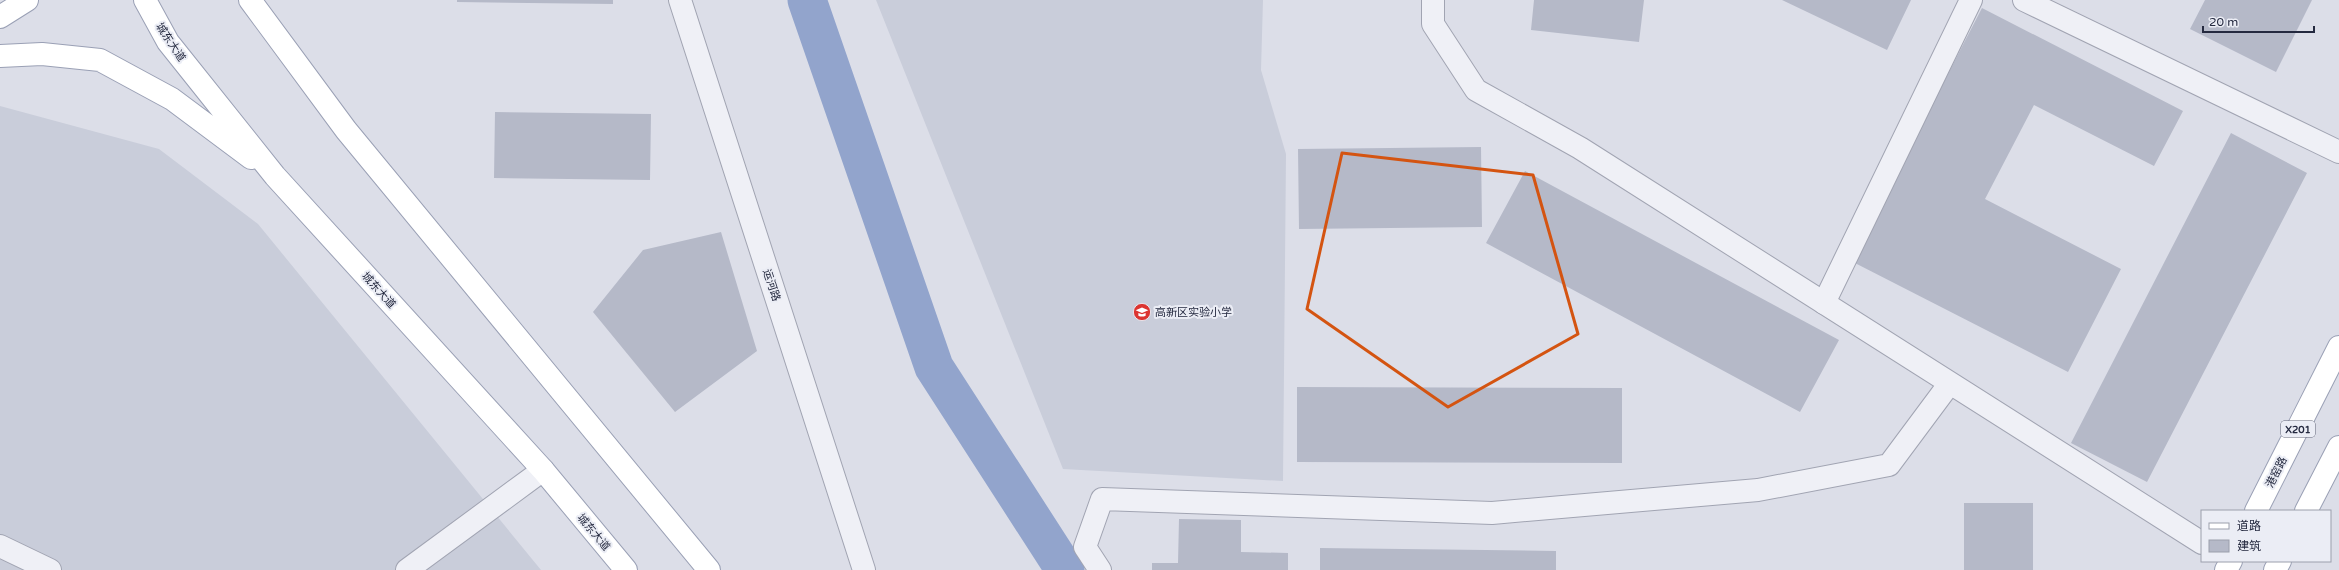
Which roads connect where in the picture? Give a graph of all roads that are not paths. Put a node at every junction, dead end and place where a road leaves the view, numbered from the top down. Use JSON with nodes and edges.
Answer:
{"nodes":[{"id":1,"x":27,"y":0,"type":"edge"},
{"id":2,"x":145,"y":0,"type":"edge"},
{"id":3,"x":250,"y":0,"type":"edge"},
{"id":4,"x":680,"y":0,"type":"edge"},
{"id":5,"x":1434,"y":0,"type":"edge"},
{"id":6,"x":1971,"y":0,"type":"edge"},
{"id":7,"x":2024,"y":0,"type":"edge"},
{"id":8,"x":0,"y":16,"type":"edge"},
{"id":9,"x":0,"y":56,"type":"edge"},
{"id":10,"x":2339,"y":152,"type":"edge"},
{"id":11,"x":275,"y":176,"type":"junction"},
{"id":12,"x":1824,"y":303,"type":"junction"},
{"id":13,"x":2339,"y":346,"type":"edge"},
{"id":14,"x":1950,"y":383,"type":"junction"},
{"id":15,"x":2339,"y":447,"type":"edge"},
{"id":16,"x":543,"y":470,"type":"junction"},
{"id":17,"x":2257,"y":510,"type":"edge"},
{"id":18,"x":2307,"y":510,"type":"edge"},
{"id":19,"x":2201,"y":542,"type":"edge"},
{"id":20,"x":0,"y":546,"type":"edge"},
{"id":21,"x":50,"y":570,"type":"edge"},
{"id":22,"x":407,"y":570,"type":"edge"},
{"id":23,"x":626,"y":570,"type":"edge"},
{"id":24,"x":709,"y":570,"type":"edge"},
{"id":25,"x":864,"y":570,"type":"edge"},
{"id":26,"x":1100,"y":570,"type":"edge"}],
"edges":[{"from":1,"to":8,"type":"main road"},
{"from":2,"to":11,"type":"main road","name":"城东大道"},
{"from":3,"to":24,"type":"main road"},
{"from":4,"to":25,"type":"street","name":"运河路"},
{"from":5,"to":12,"type":"street"},
{"from":6,"to":12,"type":"street"},
{"from":7,"to":10,"type":"street"},
{"from":9,"to":11,"type":"main road"},
{"from":11,"to":16,"type":"main road","name":"城东大道"},
{"from":12,"to":14,"type":"street"},
{"from":13,"to":17,"type":"main road","name":"港窑路","number":"X201"},
{"from":14,"to":19,"type":"street"},
{"from":14,"to":26,"type":"street"},
{"from":15,"to":18,"type":"main road"},
{"from":16,"to":22,"type":"street"},
{"from":16,"to":23,"type":"main road","name":"城东大道"},
{"from":20,"to":21,"type":"street"}]}
